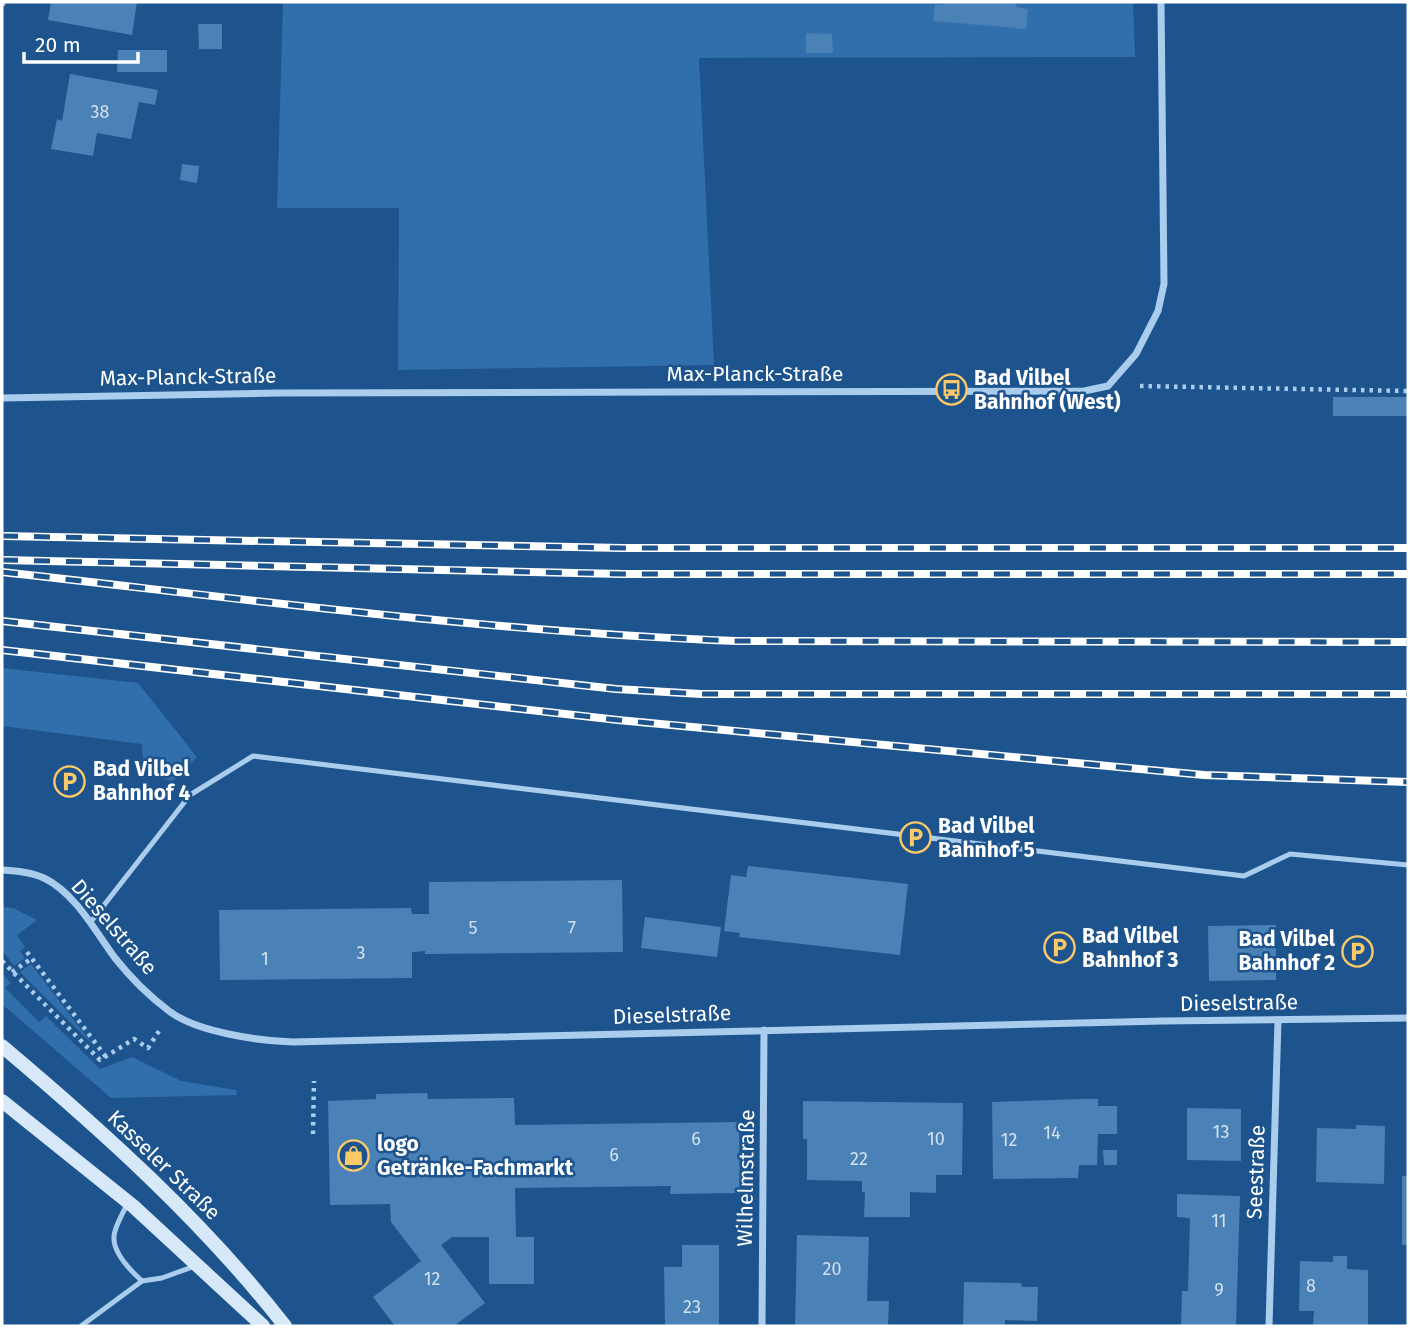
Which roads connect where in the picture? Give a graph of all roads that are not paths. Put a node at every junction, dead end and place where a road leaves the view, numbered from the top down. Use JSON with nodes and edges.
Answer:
{"nodes":[{"id":1,"x":1161,"y":2,"type":"edge"},
{"id":2,"x":2,"y":398,"type":"edge"},
{"id":3,"x":1408,"y":865,"type":"edge"},
{"id":4,"x":2,"y":870,"type":"edge"},
{"id":5,"x":90,"y":923,"type":"junction"},
{"id":6,"x":1408,"y":1018,"type":"edge"},
{"id":7,"x":1278,"y":1020,"type":"junction"},
{"id":8,"x":764,"y":1030,"type":"junction"},
{"id":9,"x":2,"y":1046,"type":"edge"},
{"id":10,"x":2,"y":1101,"type":"edge"},
{"id":11,"x":128,"y":1201,"type":"junction"},
{"id":12,"x":198,"y":1265,"type":"junction"},
{"id":13,"x":142,"y":1281,"type":"junction"},
{"id":14,"x":81,"y":1326,"type":"edge"},
{"id":15,"x":263,"y":1326,"type":"edge"},
{"id":16,"x":285,"y":1326,"type":"edge"},
{"id":17,"x":762,"y":1326,"type":"edge"},
{"id":18,"x":1269,"y":1326,"type":"edge"}],
"edges":[{"from":1,"to":2,"type":"street","name":"Max-Planck-Straße"},
{"from":3,"to":5,"type":"lane"},
{"from":4,"to":5,"type":"street","name":"Dieselstraße"},
{"from":5,"to":8,"type":"street","name":"Dieselstraße"},
{"from":6,"to":7,"type":"street","name":"Dieselstraße"},
{"from":7,"to":8,"type":"street","name":"Dieselstraße"},
{"from":7,"to":18,"type":"street","name":"Seestraße"},
{"from":8,"to":17,"type":"street","name":"Wilhelmstraße"},
{"from":9,"to":16,"type":"main road","name":"Kasseler Straße"},
{"from":10,"to":11,"type":"main road"},
{"from":11,"to":12,"type":"main road"},
{"from":11,"to":13,"type":"lane"},
{"from":12,"to":13,"type":"lane"},
{"from":12,"to":15,"type":"main road"},
{"from":13,"to":14,"type":"lane"}]}
